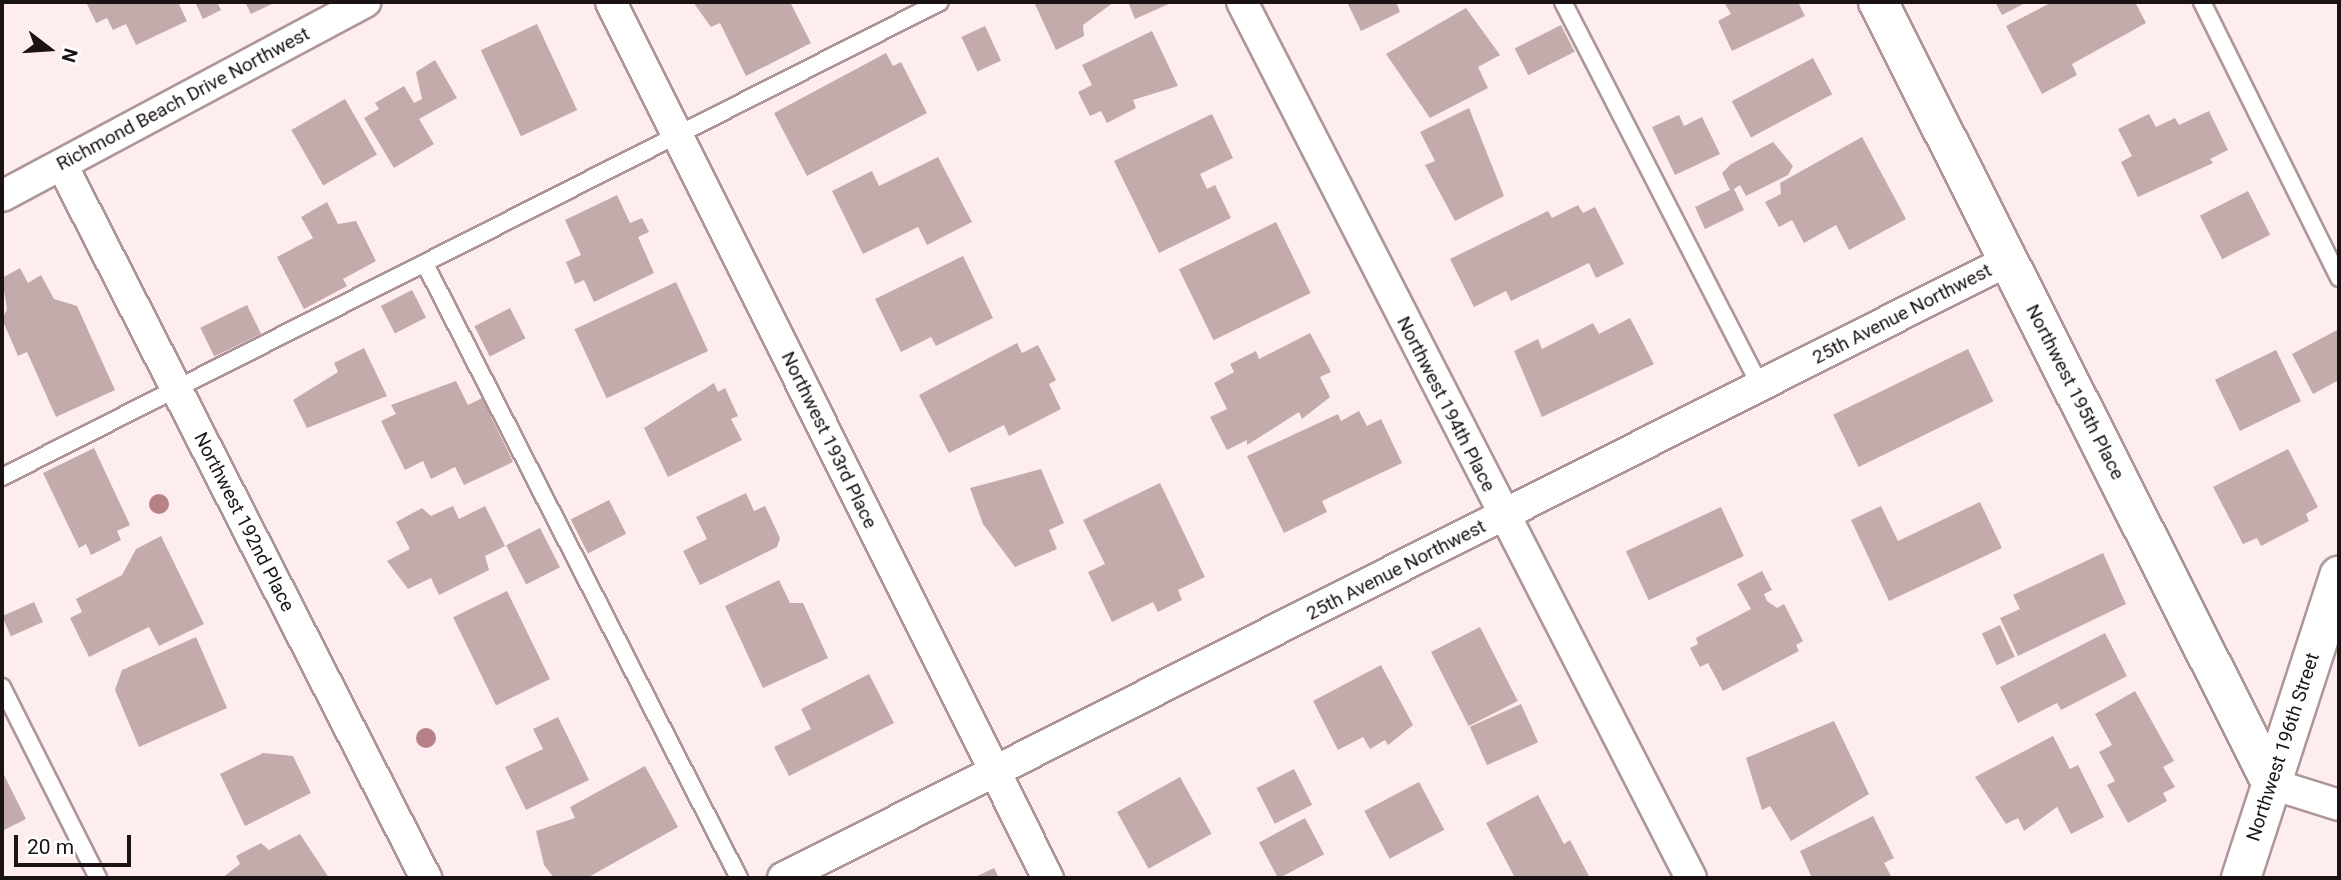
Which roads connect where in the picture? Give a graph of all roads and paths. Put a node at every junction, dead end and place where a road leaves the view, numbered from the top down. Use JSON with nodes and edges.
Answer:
{"nodes":[{"id":1,"x":365,"y":2,"type":"edge"},
{"id":2,"x":611,"y":2,"type":"edge"},
{"id":3,"x":940,"y":2,"type":"edge"},
{"id":4,"x":1242,"y":2,"type":"edge"},
{"id":5,"x":1563,"y":2,"type":"edge"},
{"id":6,"x":1878,"y":2,"type":"edge"},
{"id":7,"x":2202,"y":2,"type":"edge"},
{"id":8,"x":678,"y":136,"type":"junction"},
{"id":9,"x":62,"y":165,"type":"junction"},
{"id":10,"x":2,"y":196,"type":"edge"},
{"id":11,"x":2009,"y":260,"type":"junction"},
{"id":12,"x":425,"y":264,"type":"junction"},
{"id":13,"x":2339,"y":278,"type":"edge"},
{"id":14,"x":1760,"y":386,"type":"junction"},
{"id":15,"x":177,"y":389,"type":"junction"},
{"id":16,"x":2,"y":477,"type":"edge"},
{"id":17,"x":1503,"y":516,"type":"junction"},
{"id":18,"x":2339,"y":576,"type":"edge"},
{"id":19,"x":2,"y":687,"type":"edge"},
{"id":20,"x":995,"y":773,"type":"junction"},
{"id":21,"x":2272,"y":784,"type":"junction"},
{"id":22,"x":2339,"y":805,"type":"edge"},
{"id":23,"x":98,"y":878,"type":"edge"},
{"id":24,"x":426,"y":878,"type":"edge"},
{"id":25,"x":739,"y":878,"type":"edge"},
{"id":26,"x":783,"y":878,"type":"edge"},
{"id":27,"x":1048,"y":878,"type":"edge"},
{"id":28,"x":1691,"y":878,"type":"edge"},
{"id":29,"x":2241,"y":878,"type":"edge"}],
"edges":[{"from":1,"to":9,"type":"street","name":"Richmond Beach Drive Northwest"},
{"from":2,"to":8,"type":"street","name":"Northwest 193rd Place"},
{"from":3,"to":8,"type":"lane"},
{"from":4,"to":17,"type":"street","name":"Northwest 194th Place"},
{"from":5,"to":14,"type":"lane"},
{"from":6,"to":11,"type":"street","name":"Northwest 195th Place"},
{"from":7,"to":13,"type":"lane"},
{"from":8,"to":12,"type":"lane"},
{"from":8,"to":20,"type":"street","name":"Northwest 193rd Place"},
{"from":9,"to":10,"type":"street","name":"Richmond Beach Drive Northwest"},
{"from":9,"to":15,"type":"street","name":"Northwest 192nd Place"},
{"from":11,"to":14,"type":"street","name":"25th Avenue Northwest"},
{"from":11,"to":21,"type":"street","name":"Northwest 195th Place"},
{"from":12,"to":15,"type":"lane"},
{"from":12,"to":25,"type":"lane"},
{"from":14,"to":17,"type":"street","name":"25th Avenue Northwest"},
{"from":15,"to":16,"type":"lane"},
{"from":15,"to":24,"type":"street","name":"Northwest 192nd Place"},
{"from":17,"to":20,"type":"street","name":"25th Avenue Northwest"},
{"from":17,"to":28,"type":"street","name":"Northwest 194th Place"},
{"from":18,"to":21,"type":"street","name":"Northwest 196th Street"},
{"from":19,"to":23,"type":"lane"},
{"from":20,"to":26,"type":"street","name":"25th Avenue Northwest"},
{"from":20,"to":27,"type":"street","name":"Northwest 193rd Place"},
{"from":21,"to":22,"type":"street"},
{"from":21,"to":29,"type":"street","name":"Northwest 196th Street"}]}
